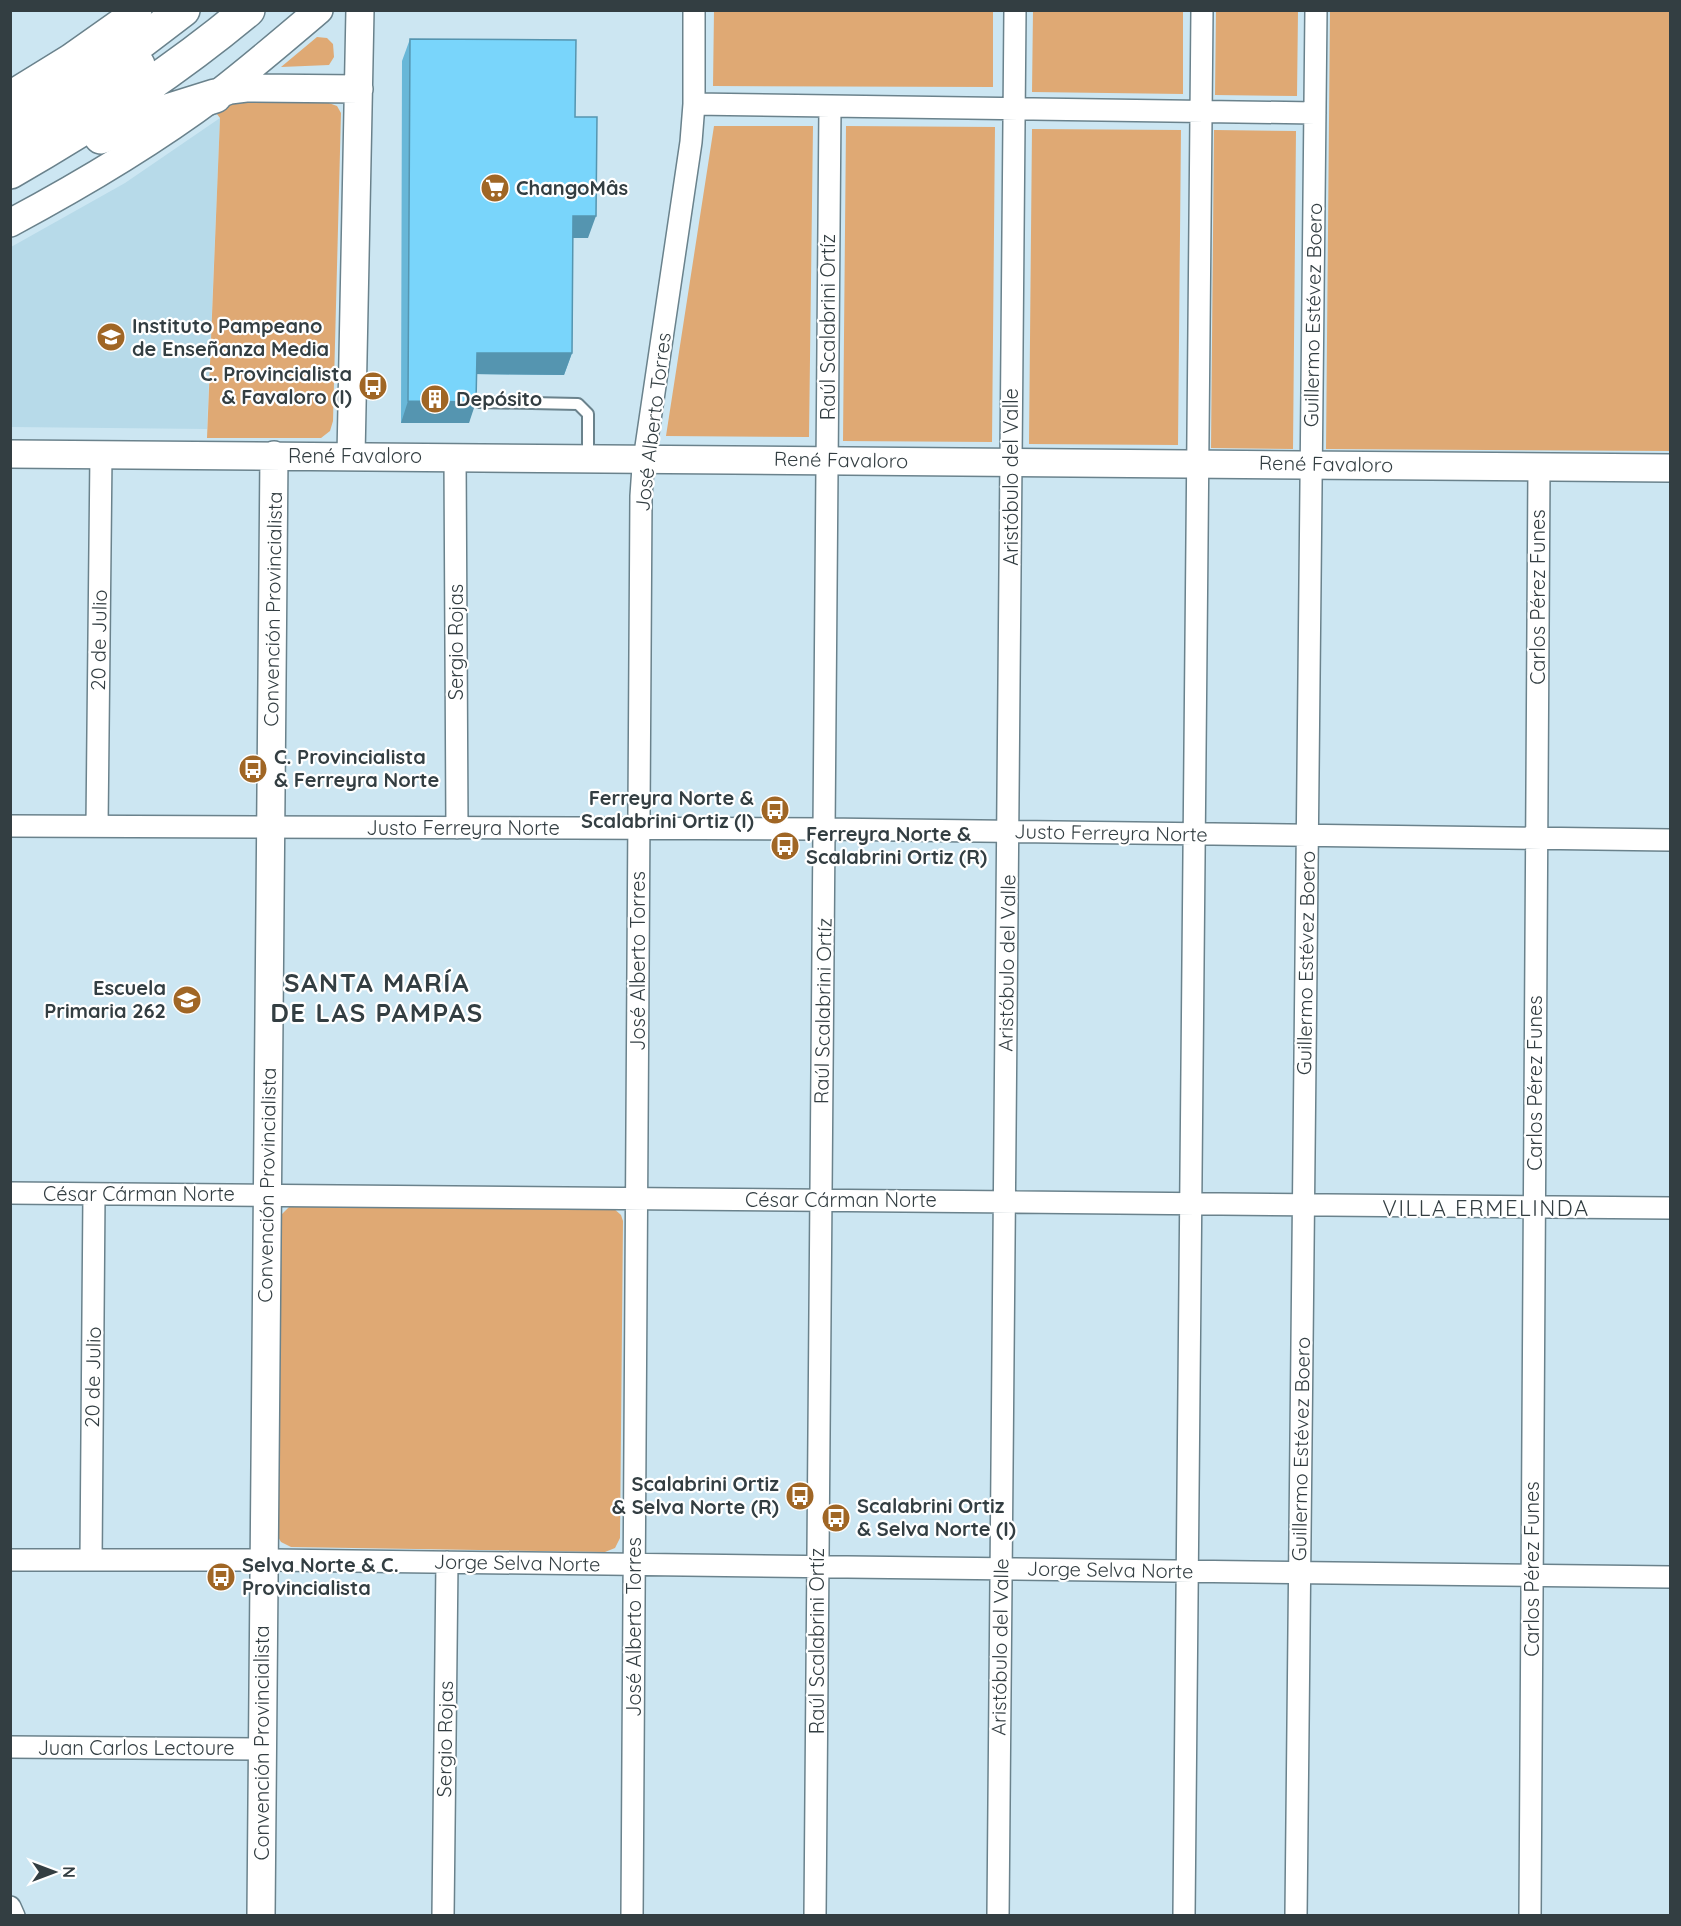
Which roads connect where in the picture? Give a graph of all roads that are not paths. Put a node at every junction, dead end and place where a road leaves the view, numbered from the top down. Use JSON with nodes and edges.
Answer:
{"nodes":[{"id":1,"x":138,"y":10,"type":"edge"},
{"id":2,"x":183,"y":10,"type":"edge"},
{"id":3,"x":212,"y":10,"type":"edge"},
{"id":4,"x":248,"y":10,"type":"edge"},
{"id":5,"x":319,"y":10,"type":"edge"},
{"id":6,"x":360,"y":10,"type":"edge"},
{"id":7,"x":694,"y":10,"type":"edge"},
{"id":8,"x":1015,"y":10,"type":"edge"},
{"id":9,"x":1202,"y":10,"type":"edge"},
{"id":10,"x":1316,"y":10,"type":"edge"},
{"id":11,"x":359,"y":88,"type":"junction"},
{"id":12,"x":10,"y":95,"type":"edge"},
{"id":13,"x":215,"y":96,"type":"junction"},
{"id":14,"x":694,"y":104,"type":"junction"},
{"id":15,"x":830,"y":106,"type":"junction"},
{"id":16,"x":1014,"y":108,"type":"junction"},
{"id":17,"x":10,"y":109,"type":"edge"},
{"id":18,"x":1201,"y":111,"type":"junction"},
{"id":19,"x":1315,"y":112,"type":"junction"},
{"id":20,"x":10,"y":145,"type":"edge"},
{"id":21,"x":10,"y":172,"type":"edge"},
{"id":22,"x":10,"y":189,"type":"edge"},
{"id":23,"x":10,"y":223,"type":"edge"},
{"id":24,"x":479,"y":402,"type":"edge"},
{"id":25,"x":10,"y":454,"type":"edge"},
{"id":26,"x":101,"y":454,"type":"junction"},
{"id":27,"x":274,"y":455,"type":"junction"},
{"id":28,"x":351,"y":456,"type":"junction"},
{"id":29,"x":455,"y":456,"type":"junction"},
{"id":30,"x":588,"y":458,"type":"junction"},
{"id":31,"x":645,"y":458,"type":"junction"},
{"id":32,"x":827,"y":460,"type":"junction"},
{"id":33,"x":1011,"y":462,"type":"junction"},
{"id":34,"x":1197,"y":463,"type":"junction"},
{"id":35,"x":1311,"y":464,"type":"junction"},
{"id":36,"x":1539,"y":467,"type":"junction"},
{"id":37,"x":1671,"y":468,"type":"edge"},
{"id":38,"x":10,"y":826,"type":"edge"},
{"id":39,"x":97,"y":826,"type":"junction"},
{"id":40,"x":270,"y":827,"type":"junction"},
{"id":41,"x":457,"y":828,"type":"junction"},
{"id":42,"x":639,"y":828,"type":"junction"},
{"id":43,"x":824,"y":829,"type":"junction"},
{"id":44,"x":1008,"y":832,"type":"junction"},
{"id":45,"x":1194,"y":834,"type":"junction"},
{"id":46,"x":1307,"y":835,"type":"junction"},
{"id":47,"x":1536,"y":838,"type":"junction"},
{"id":48,"x":1671,"y":840,"type":"edge"},
{"id":49,"x":10,"y":1193,"type":"edge"},
{"id":50,"x":94,"y":1194,"type":"junction"},
{"id":51,"x":266,"y":1195,"type":"junction"},
{"id":52,"x":637,"y":1198,"type":"junction"},
{"id":53,"x":821,"y":1200,"type":"junction"},
{"id":54,"x":1005,"y":1201,"type":"junction"},
{"id":55,"x":1191,"y":1203,"type":"junction"},
{"id":56,"x":1304,"y":1204,"type":"junction"},
{"id":57,"x":1534,"y":1207,"type":"junction"},
{"id":58,"x":1671,"y":1208,"type":"edge"},
{"id":59,"x":10,"y":1560,"type":"edge"},
{"id":60,"x":91,"y":1560,"type":"junction"},
{"id":61,"x":264,"y":1560,"type":"junction"},
{"id":62,"x":447,"y":1562,"type":"junction"},
{"id":63,"x":634,"y":1564,"type":"junction"},
{"id":64,"x":818,"y":1567,"type":"junction"},
{"id":65,"x":1001,"y":1569,"type":"junction"},
{"id":66,"x":1188,"y":1571,"type":"junction"},
{"id":67,"x":1300,"y":1573,"type":"junction"},
{"id":68,"x":1532,"y":1575,"type":"junction"},
{"id":69,"x":1671,"y":1577,"type":"edge"},
{"id":70,"x":10,"y":1747,"type":"edge"},
{"id":71,"x":262,"y":1749,"type":"junction"},
{"id":72,"x":10,"y":1907,"type":"edge"},
{"id":73,"x":14,"y":1916,"type":"edge"},
{"id":74,"x":261,"y":1916,"type":"edge"},
{"id":75,"x":443,"y":1916,"type":"edge"},
{"id":76,"x":632,"y":1916,"type":"edge"},
{"id":77,"x":815,"y":1916,"type":"edge"},
{"id":78,"x":998,"y":1916,"type":"edge"},
{"id":79,"x":1184,"y":1916,"type":"edge"},
{"id":80,"x":1296,"y":1916,"type":"edge"},
{"id":81,"x":1530,"y":1916,"type":"edge"}],
"edges":[{"from":1,"to":12,"type":"street"},
{"from":2,"to":17,"type":"highway"},
{"from":3,"to":20,"type":"highway"},
{"from":4,"to":21,"type":"highway"},
{"from":5,"to":13,"type":"street"},
{"from":6,"to":11,"type":"street"},
{"from":7,"to":14,"type":"street","name":"José Alberto Torres"},
{"from":8,"to":16,"type":"street","name":"Aristóbulo del Valle"},
{"from":9,"to":18,"type":"street"},
{"from":10,"to":19,"type":"street","name":"Guillermo Estévez Boero"},
{"from":11,"to":13,"type":"street"},
{"from":11,"to":28,"type":"street"},
{"from":13,"to":22,"type":"highway"},
{"from":13,"to":23,"type":"street"},
{"from":14,"to":15,"type":"street"},
{"from":14,"to":31,"type":"street","name":"José Alberto Torres"},
{"from":15,"to":16,"type":"street"},
{"from":15,"to":32,"type":"street","name":"Raúl Scalabrini Ortíz"},
{"from":16,"to":18,"type":"street"},
{"from":16,"to":33,"type":"street","name":"Aristóbulo del Valle"},
{"from":18,"to":19,"type":"street"},
{"from":18,"to":34,"type":"street"},
{"from":19,"to":35,"type":"street","name":"Guillermo Estévez Boero"},
{"from":24,"to":30,"type":"lane"},
{"from":25,"to":26,"type":"street","name":"René Favaloro"},
{"from":26,"to":27,"type":"street","name":"René Favaloro"},
{"from":26,"to":39,"type":"street","name":"20 de Julio"},
{"from":27,"to":28,"type":"street","name":"René Favaloro"},
{"from":27,"to":40,"type":"street","name":"Convención Provincialista"},
{"from":28,"to":29,"type":"street","name":"René Favaloro"},
{"from":29,"to":30,"type":"street","name":"René Favaloro"},
{"from":29,"to":41,"type":"street","name":"Sergio Rojas"},
{"from":30,"to":31,"type":"street","name":"René Favaloro"},
{"from":31,"to":32,"type":"street","name":"René Favaloro"},
{"from":31,"to":42,"type":"street","name":"José Alberto Torres"},
{"from":32,"to":33,"type":"street","name":"René Favaloro"},
{"from":32,"to":43,"type":"street","name":"Raúl Scalabrini Ortíz"},
{"from":33,"to":34,"type":"street","name":"René Favaloro"},
{"from":33,"to":44,"type":"street","name":"Aristóbulo del Valle"},
{"from":34,"to":35,"type":"street","name":"René Favaloro"},
{"from":34,"to":45,"type":"street"},
{"from":35,"to":36,"type":"street","name":"René Favaloro"},
{"from":35,"to":46,"type":"street","name":"Guillermo Estévez Boero"},
{"from":36,"to":37,"type":"street","name":"René Favaloro"},
{"from":36,"to":47,"type":"street","name":"Carlos Pérez Funes"},
{"from":38,"to":39,"type":"street","name":"Justo Ferreyra Norte"},
{"from":39,"to":40,"type":"street","name":"Justo Ferreyra Norte"},
{"from":40,"to":41,"type":"street","name":"Justo Ferreyra Norte"},
{"from":40,"to":51,"type":"street","name":"Convención Provincialista"},
{"from":41,"to":42,"type":"street","name":"Justo Ferreyra Norte"},
{"from":42,"to":43,"type":"street","name":"Justo Ferreyra Norte"},
{"from":42,"to":52,"type":"street","name":"José Alberto Torres"},
{"from":43,"to":44,"type":"street","name":"Justo Ferreyra Norte"},
{"from":43,"to":53,"type":"street","name":"Raúl Scalabrini Ortíz"},
{"from":44,"to":45,"type":"street","name":"Justo Ferreyra Norte"},
{"from":44,"to":54,"type":"street","name":"Aristóbulo del Valle"},
{"from":45,"to":46,"type":"street","name":"Justo Ferreyra Norte"},
{"from":45,"to":55,"type":"street"},
{"from":46,"to":47,"type":"street","name":"Justo Ferreyra Norte"},
{"from":46,"to":56,"type":"street","name":"Guillermo Estévez Boero"},
{"from":47,"to":48,"type":"street","name":"Justo Ferreyra Norte"},
{"from":47,"to":57,"type":"street","name":"Carlos Pérez Funes"},
{"from":49,"to":50,"type":"street","name":"César Cárman Norte"},
{"from":50,"to":51,"type":"street","name":"César Cárman Norte"},
{"from":50,"to":60,"type":"street","name":"20 de Julio"},
{"from":51,"to":52,"type":"street","name":"César Cárman Norte"},
{"from":51,"to":61,"type":"street","name":"Convención Provincialista"},
{"from":52,"to":53,"type":"street","name":"César Cárman Norte"},
{"from":52,"to":63,"type":"street","name":"José Alberto Torres"},
{"from":53,"to":54,"type":"street","name":"César Cárman Norte"},
{"from":53,"to":64,"type":"street","name":"Raúl Scalabrini Ortíz"},
{"from":54,"to":55,"type":"street","name":"César Cárman Norte"},
{"from":54,"to":65,"type":"street","name":"Aristóbulo del Valle"},
{"from":55,"to":56,"type":"street","name":"César Cárman Norte"},
{"from":55,"to":66,"type":"street"},
{"from":56,"to":57,"type":"street","name":"César Cárman Norte"},
{"from":56,"to":67,"type":"street","name":"Guillermo Estévez Boero"},
{"from":57,"to":58,"type":"street","name":"César Cárman Norte"},
{"from":57,"to":68,"type":"street","name":"Carlos Pérez Funes"},
{"from":59,"to":60,"type":"street","name":"Jorge Selva Norte"},
{"from":60,"to":61,"type":"street","name":"Jorge Selva Norte"},
{"from":61,"to":62,"type":"street","name":"Jorge Selva Norte"},
{"from":61,"to":71,"type":"street","name":"Convención Provincialista"},
{"from":62,"to":63,"type":"street","name":"Jorge Selva Norte"},
{"from":62,"to":75,"type":"street","name":"Sergio Rojas"},
{"from":63,"to":64,"type":"street","name":"Jorge Selva Norte"},
{"from":63,"to":76,"type":"street","name":"José Alberto Torres"},
{"from":64,"to":65,"type":"street","name":"Jorge Selva Norte"},
{"from":64,"to":77,"type":"street","name":"Raúl Scalabrini Ortíz"},
{"from":65,"to":66,"type":"street","name":"Jorge Selva Norte"},
{"from":65,"to":78,"type":"street","name":"Aristóbulo del Valle"},
{"from":66,"to":67,"type":"street","name":"Jorge Selva Norte"},
{"from":66,"to":79,"type":"street"},
{"from":67,"to":68,"type":"street","name":"Jorge Selva Norte"},
{"from":67,"to":80,"type":"street","name":"Guillermo Estévez Boero"},
{"from":68,"to":69,"type":"street","name":"Jorge Selva Norte"},
{"from":68,"to":81,"type":"street","name":"Carlos Pérez Funes"},
{"from":70,"to":71,"type":"street","name":"Juan Carlos Lectoure"},
{"from":71,"to":74,"type":"street","name":"Convención Provincialista"},
{"from":72,"to":73,"type":"street"}]}
